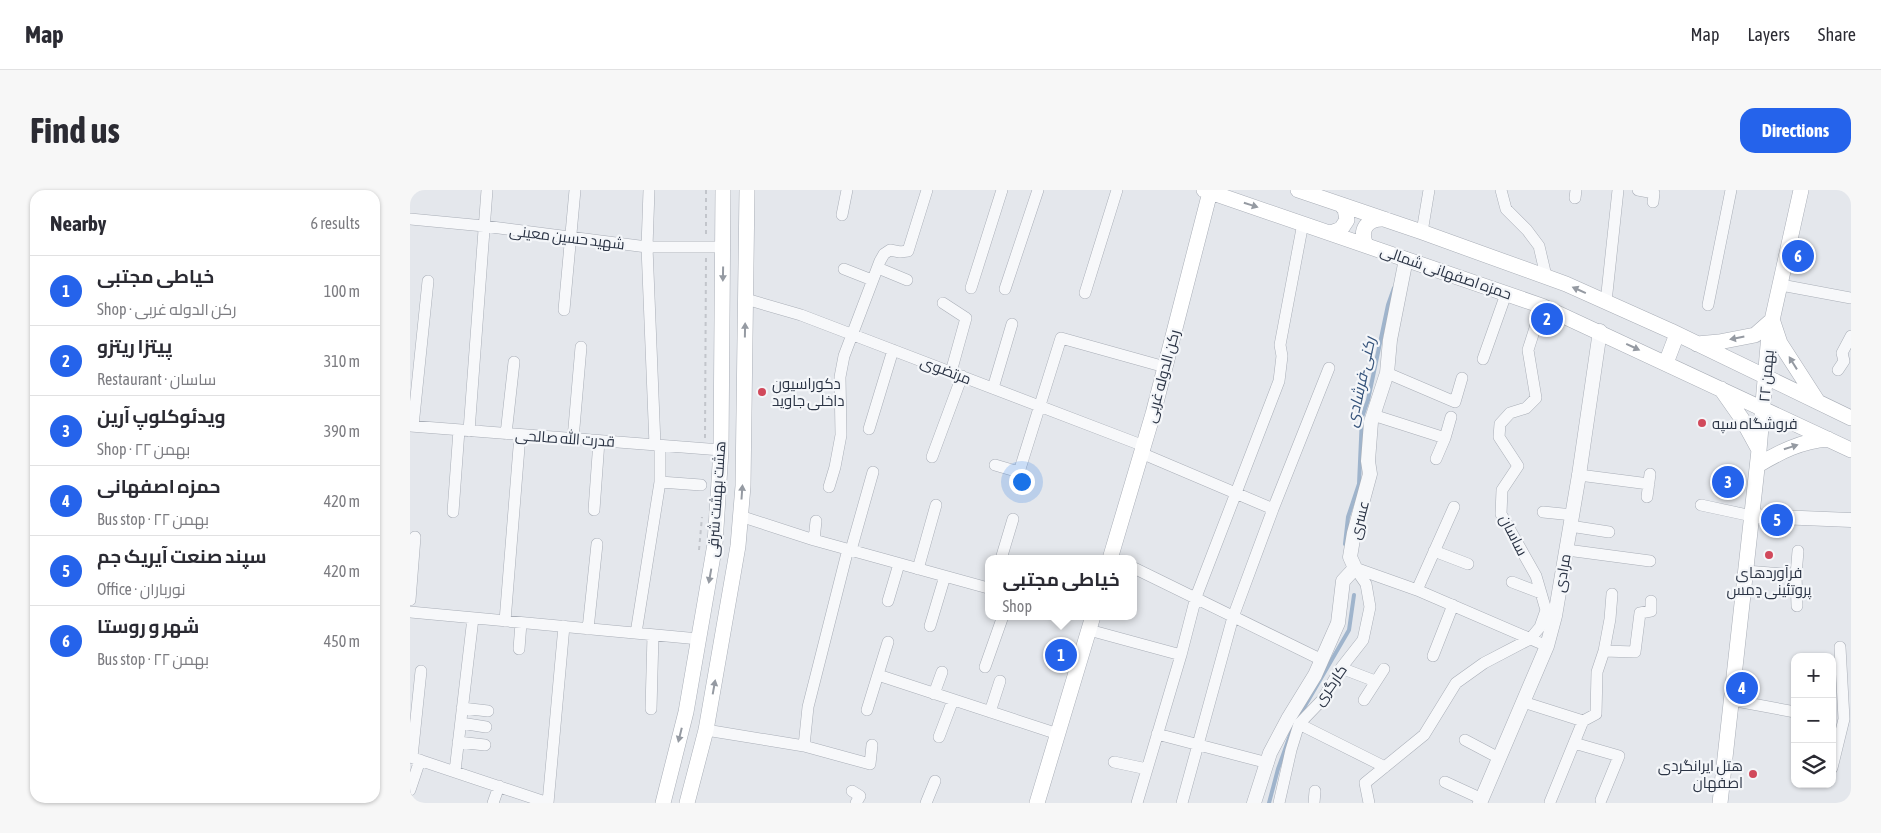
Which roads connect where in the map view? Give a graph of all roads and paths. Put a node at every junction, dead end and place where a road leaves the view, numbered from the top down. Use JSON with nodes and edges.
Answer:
{"nodes":[{"id":1,"x":487,"y":190,"type":"edge"},
{"id":2,"x":575,"y":190,"type":"edge"},
{"id":3,"x":649,"y":190,"type":"edge"},
{"id":4,"x":706,"y":190,"type":"edge"},
{"id":5,"x":723,"y":190,"type":"edge"},
{"id":6,"x":747,"y":190,"type":"edge"},
{"id":7,"x":847,"y":190,"type":"edge"},
{"id":8,"x":926,"y":190,"type":"edge"},
{"id":9,"x":1002,"y":190,"type":"edge"},
{"id":10,"x":1038,"y":190,"type":"edge"},
{"id":11,"x":1117,"y":190,"type":"edge"},
{"id":12,"x":1300,"y":190,"type":"edge"},
{"id":13,"x":1429,"y":190,"type":"edge"},
{"id":14,"x":1502,"y":190,"type":"edge"},
{"id":15,"x":1618,"y":190,"type":"edge"},
{"id":16,"x":1638,"y":190,"type":"edge"},
{"id":17,"x":1731,"y":190,"type":"edge"},
{"id":18,"x":1801,"y":190,"type":"edge"},
{"id":19,"x":1207,"y":191,"type":"edge"},
{"id":20,"x":1653,"y":202,"type":"dead end"},
{"id":21,"x":1341,"y":205,"type":"junction"},
{"id":22,"x":842,"y":215,"type":"dead end"},
{"id":23,"x":410,"y":219,"type":"edge"},
{"id":24,"x":1384,"y":219,"type":"junction"},
{"id":25,"x":1303,"y":223,"type":"junction"},
{"id":26,"x":484,"y":226,"type":"junction"},
{"id":27,"x":1422,"y":232,"type":"junction"},
{"id":28,"x":1331,"y":233,"type":"junction"},
{"id":29,"x":570,"y":237,"type":"junction"},
{"id":30,"x":1366,"y":245,"type":"junction"},
{"id":31,"x":647,"y":247,"type":"junction"},
{"id":32,"x":706,"y":247,"type":"junction"},
{"id":33,"x":724,"y":247,"type":"junction"},
{"id":34,"x":1406,"y":259,"type":"junction"},
{"id":35,"x":878,"y":268,"type":"junction"},
{"id":36,"x":844,"y":269,"type":"dead end"},
{"id":37,"x":1546,"y":276,"type":"junction"},
{"id":38,"x":872,"y":280,"type":"junction"},
{"id":39,"x":907,"y":280,"type":"dead end"},
{"id":40,"x":428,"y":281,"type":"dead end"},
{"id":41,"x":1781,"y":285,"type":"junction"},
{"id":42,"x":971,"y":288,"type":"dead end"},
{"id":43,"x":1005,"y":289,"type":"dead end"},
{"id":44,"x":1085,"y":293,"type":"dead end"},
{"id":45,"x":1506,"y":294,"type":"junction"},
{"id":46,"x":1851,"y":298,"type":"edge"},
{"id":47,"x":746,"y":299,"type":"junction"},
{"id":48,"x":1606,"y":302,"type":"junction"},
{"id":49,"x":943,"y":303,"type":"dead end"},
{"id":50,"x":1708,"y":305,"type":"dead end"},
{"id":51,"x":1542,"y":306,"type":"junction"},
{"id":52,"x":564,"y":310,"type":"dead end"},
{"id":53,"x":1772,"y":320,"type":"junction"},
{"id":54,"x":1012,"y":324,"type":"dead end"},
{"id":55,"x":1600,"y":331,"type":"junction"},
{"id":56,"x":1678,"y":334,"type":"junction"},
{"id":57,"x":853,"y":335,"type":"junction"},
{"id":58,"x":1851,"y":336,"type":"edge"},
{"id":59,"x":1697,"y":344,"type":"junction"},
{"id":60,"x":581,"y":347,"type":"dead end"},
{"id":61,"x":892,"y":350,"type":"junction"},
{"id":62,"x":1483,"y":359,"type":"dead end"},
{"id":63,"x":514,"y":362,"type":"dead end"},
{"id":64,"x":1666,"y":363,"type":"junction"},
{"id":65,"x":1165,"y":367,"type":"junction"},
{"id":66,"x":1329,"y":368,"type":"dead end"},
{"id":67,"x":1838,"y":370,"type":"dead end"},
{"id":68,"x":1387,"y":373,"type":"junction"},
{"id":69,"x":956,"y":374,"type":"junction"},
{"id":70,"x":1462,"y":378,"type":"dead end"},
{"id":71,"x":1766,"y":378,"type":"junction"},
{"id":72,"x":993,"y":388,"type":"junction"},
{"id":73,"x":1720,"y":388,"type":"junction"},
{"id":74,"x":1818,"y":403,"type":"junction"},
{"id":75,"x":1041,"y":406,"type":"junction"},
{"id":76,"x":1763,"y":408,"type":"junction"},
{"id":77,"x":1373,"y":415,"type":"junction"},
{"id":78,"x":1451,"y":417,"type":"dead end"},
{"id":79,"x":1851,"y":418,"type":"edge"},
{"id":80,"x":411,"y":426,"type":"edge"},
{"id":81,"x":869,"y":429,"type":"dead end"},
{"id":82,"x":464,"y":430,"type":"junction"},
{"id":83,"x":506,"y":434,"type":"junction"},
{"id":84,"x":520,"y":435,"type":"junction"},
{"id":85,"x":1445,"y":438,"type":"junction"},
{"id":86,"x":573,"y":439,"type":"junction"},
{"id":87,"x":1828,"y":439,"type":"junction"},
{"id":88,"x":599,"y":441,"type":"junction"},
{"id":89,"x":658,"y":446,"type":"junction"},
{"id":90,"x":713,"y":450,"type":"junction"},
{"id":91,"x":1142,"y":450,"type":"junction"},
{"id":92,"x":1759,"y":450,"type":"junction"},
{"id":93,"x":1851,"y":450,"type":"edge"},
{"id":94,"x":932,"y":458,"type":"dead end"},
{"id":95,"x":1436,"y":459,"type":"dead end"},
{"id":96,"x":995,"y":465,"type":"dead end"},
{"id":97,"x":1758,"y":465,"type":"junction"},
{"id":98,"x":873,"y":472,"type":"dead end"},
{"id":99,"x":1580,"y":475,"type":"junction"},
{"id":100,"x":660,"y":482,"type":"junction"},
{"id":101,"x":702,"y":485,"type":"dead end"},
{"id":102,"x":829,"y":487,"type":"dead end"},
{"id":103,"x":1236,"y":493,"type":"junction"},
{"id":104,"x":1646,"y":497,"type":"dead end"},
{"id":105,"x":936,"y":505,"type":"dead end"},
{"id":106,"x":1701,"y":505,"type":"dead end"},
{"id":107,"x":1454,"y":506,"type":"dead end"},
{"id":108,"x":1273,"y":509,"type":"junction"},
{"id":109,"x":594,"y":510,"type":"dead end"},
{"id":110,"x":453,"y":512,"type":"dead end"},
{"id":111,"x":1543,"y":512,"type":"dead end"},
{"id":112,"x":702,"y":514,"type":"dead end"},
{"id":113,"x":740,"y":516,"type":"junction"},
{"id":114,"x":1752,"y":516,"type":"junction"},
{"id":115,"x":1013,"y":519,"type":"dead end"},
{"id":116,"x":1851,"y":520,"type":"edge"},
{"id":117,"x":816,"y":521,"type":"dead end"},
{"id":118,"x":1572,"y":521,"type":"junction"},
{"id":119,"x":1609,"y":532,"type":"dead end"},
{"id":120,"x":415,"y":537,"type":"dead end"},
{"id":121,"x":814,"y":540,"type":"junction"},
{"id":122,"x":597,"y":544,"type":"dead end"},
{"id":123,"x":850,"y":550,"type":"junction"},
{"id":124,"x":1434,"y":550,"type":"junction"},
{"id":125,"x":1566,"y":550,"type":"junction"},
{"id":126,"x":1798,"y":551,"type":"dead end"},
{"id":127,"x":699,"y":553,"type":"dead end"},
{"id":128,"x":1002,"y":555,"type":"edge"},
{"id":129,"x":1112,"y":555,"type":"edge"},
{"id":130,"x":1650,"y":562,"type":"dead end"},
{"id":131,"x":899,"y":564,"type":"junction"},
{"id":132,"x":1468,"y":564,"type":"dead end"},
{"id":133,"x":1355,"y":568,"type":"junction"},
{"id":134,"x":918,"y":569,"type":"junction"},
{"id":135,"x":1137,"y":569,"type":"edge"},
{"id":136,"x":1746,"y":571,"type":"junction"},
{"id":137,"x":1796,"y":574,"type":"junction"},
{"id":138,"x":945,"y":576,"type":"junction"},
{"id":139,"x":1512,"y":582,"type":"dead end"},
{"id":140,"x":985,"y":587,"type":"edge"},
{"id":141,"x":1417,"y":590,"type":"junction"},
{"id":142,"x":1541,"y":593,"type":"junction"},
{"id":143,"x":1612,"y":594,"type":"dead end"},
{"id":144,"x":1196,"y":597,"type":"junction"},
{"id":145,"x":410,"y":600,"type":"edge"},
{"id":146,"x":1651,"y":601,"type":"dead end"},
{"id":147,"x":888,"y":602,"type":"dead end"},
{"id":148,"x":1452,"y":606,"type":"junction"},
{"id":149,"x":1797,"y":606,"type":"dead end"},
{"id":150,"x":410,"y":612,"type":"edge"},
{"id":151,"x":1233,"y":617,"type":"junction"},
{"id":152,"x":473,"y":618,"type":"junction"},
{"id":153,"x":1002,"y":620,"type":"edge"},
{"id":154,"x":1091,"y":620,"type":"edge"},
{"id":155,"x":505,"y":621,"type":"junction"},
{"id":156,"x":521,"y":623,"type":"junction"},
{"id":157,"x":564,"y":626,"type":"junction"},
{"id":158,"x":930,"y":626,"type":"dead end"},
{"id":159,"x":588,"y":629,"type":"junction"},
{"id":160,"x":636,"y":633,"type":"junction"},
{"id":161,"x":653,"y":635,"type":"junction"},
{"id":162,"x":699,"y":639,"type":"junction"},
{"id":163,"x":1530,"y":639,"type":"junction"},
{"id":164,"x":888,"y":642,"type":"dead end"},
{"id":165,"x":1547,"y":646,"type":"junction"},
{"id":166,"x":1840,"y":647,"type":"dead end"},
{"id":167,"x":519,"y":649,"type":"dead end"},
{"id":168,"x":1604,"y":651,"type":"junction"},
{"id":169,"x":1181,"y":655,"type":"junction"},
{"id":170,"x":1433,"y":656,"type":"dead end"},
{"id":171,"x":1322,"y":660,"type":"junction"},
{"id":172,"x":985,"y":667,"type":"dead end"},
{"id":173,"x":1341,"y":668,"type":"junction"},
{"id":174,"x":1384,"y":669,"type":"dead end"},
{"id":175,"x":421,"y":671,"type":"dead end"},
{"id":176,"x":942,"y":672,"type":"dead end"},
{"id":177,"x":878,"y":676,"type":"junction"},
{"id":178,"x":1000,"y":681,"type":"dead end"},
{"id":179,"x":1375,"y":681,"type":"junction"},
{"id":180,"x":934,"y":694,"type":"junction"},
{"id":181,"x":953,"y":700,"type":"junction"},
{"id":182,"x":1364,"y":700,"type":"dead end"},
{"id":183,"x":1732,"y":700,"type":"junction"},
{"id":184,"x":1523,"y":702,"type":"junction"},
{"id":185,"x":462,"y":708,"type":"junction"},
{"id":186,"x":651,"y":709,"type":"dead end"},
{"id":187,"x":867,"y":710,"type":"dead end"},
{"id":188,"x":488,"y":711,"type":"dead end"},
{"id":189,"x":1791,"y":711,"type":"edge"},
{"id":190,"x":990,"y":712,"type":"junction"},
{"id":191,"x":1842,"y":719,"type":"edge"},
{"id":192,"x":1583,"y":721,"type":"junction"},
{"id":193,"x":461,"y":723,"type":"junction"},
{"id":194,"x":1299,"y":724,"type":"junction"},
{"id":195,"x":486,"y":727,"type":"dead end"},
{"id":196,"x":706,"y":730,"type":"junction"},
{"id":197,"x":1058,"y":734,"type":"junction"},
{"id":198,"x":1157,"y":734,"type":"junction"},
{"id":199,"x":940,"y":736,"type":"dead end"},
{"id":200,"x":1465,"y":740,"type":"dead end"},
{"id":201,"x":458,"y":742,"type":"junction"},
{"id":202,"x":1574,"y":743,"type":"junction"},
{"id":203,"x":1197,"y":744,"type":"junction"},
{"id":204,"x":485,"y":745,"type":"dead end"},
{"id":205,"x":872,"y":745,"type":"dead end"},
{"id":206,"x":804,"y":746,"type":"junction"},
{"id":207,"x":1836,"y":748,"type":"edge"},
{"id":208,"x":414,"y":758,"type":"edge"},
{"id":209,"x":1499,"y":758,"type":"junction"},
{"id":210,"x":1114,"y":762,"type":"dead end"},
{"id":211,"x":1268,"y":763,"type":"junction"},
{"id":212,"x":1385,"y":767,"type":"junction"},
{"id":213,"x":1147,"y":769,"type":"junction"},
{"id":214,"x":455,"y":771,"type":"junction"},
{"id":215,"x":935,"y":781,"type":"dead end"},
{"id":216,"x":1445,"y":782,"type":"dead end"},
{"id":217,"x":499,"y":786,"type":"junction"},
{"id":218,"x":410,"y":790,"type":"edge"},
{"id":219,"x":852,"y":791,"type":"dead end"},
{"id":220,"x":1315,"y":791,"type":"dead end"},
{"id":221,"x":1601,"y":800,"type":"dead end"},
{"id":222,"x":1481,"y":801,"type":"edge"},
{"id":223,"x":1550,"y":802,"type":"dead end"},
{"id":224,"x":493,"y":803,"type":"edge"},
{"id":225,"x":548,"y":803,"type":"edge"},
{"id":226,"x":663,"y":803,"type":"edge"},
{"id":227,"x":687,"y":803,"type":"edge"},
{"id":228,"x":856,"y":803,"type":"edge"},
{"id":229,"x":926,"y":803,"type":"edge"},
{"id":230,"x":1037,"y":803,"type":"edge"},
{"id":231,"x":1137,"y":803,"type":"edge"},
{"id":232,"x":1182,"y":803,"type":"edge"},
{"id":233,"x":1254,"y":803,"type":"edge"},
{"id":234,"x":1279,"y":803,"type":"edge"},
{"id":235,"x":1314,"y":803,"type":"edge"},
{"id":236,"x":1369,"y":803,"type":"edge"},
{"id":237,"x":1720,"y":803,"type":"edge"}],
"edges":[{"from":1,"to":26,"type":"street"},
{"from":2,"to":29,"type":"street"},
{"from":3,"to":31,"type":"street"},
{"from":4,"to":32,"type":"path"},
{"from":5,"to":33,"type":"main road","name":"هشت بهشت شرقی"},
{"from":6,"to":47,"type":"main road","name":"هشت بهشت شرقی"},
{"from":7,"to":22,"type":"street"},
{"from":8,"to":35,"type":"street"},
{"from":9,"to":42,"type":"street"},
{"from":10,"to":43,"type":"street"},
{"from":11,"to":44,"type":"street"},
{"from":12,"to":21,"type":"main road","name":"حمزه اصفهانی شمالی"},
{"from":13,"to":27,"type":"street"},
{"from":14,"to":37,"type":"street"},
{"from":15,"to":48,"type":"street"},
{"from":16,"to":20,"type":"street"},
{"from":17,"to":50,"type":"street"},
{"from":18,"to":41,"type":"main road","name":"۲۲ بهمن"},
{"from":19,"to":25,"type":"main road","name":"حمزه اصفهانی شمالی","one_way":true},
{"from":19,"to":65,"type":"main road","name":"رکن الدوله غربی"},
{"from":21,"to":24,"type":"main road","name":"حمزه اصفهانی شمالی"},
{"from":21,"to":28,"type":"main road"},
{"from":23,"to":26,"type":"street","name":"شهید حسین معینی"},
{"from":24,"to":27,"type":"main road","name":"حمزه اصفهانی شمالی"},
{"from":24,"to":30,"type":"main road"},
{"from":25,"to":28,"type":"main road","name":"حمزه اصفهانی شمالی"},
{"from":25,"to":103,"type":"street"},
{"from":26,"to":29,"type":"street","name":"شهید حسین معینی"},
{"from":26,"to":82,"type":"street"},
{"from":27,"to":37,"type":"main road","name":"حمزه اصفهانی شمالی"},
{"from":28,"to":30,"type":"main road","name":"حمزه اصفهانی شمالی"},
{"from":29,"to":31,"type":"street","name":"شهید حسین معینی"},
{"from":29,"to":52,"type":"street"},
{"from":30,"to":34,"type":"main road","name":"حمزه اصفهانی شمالی"},
{"from":31,"to":32,"type":"street","name":"شهید حسین معینی"},
{"from":31,"to":89,"type":"street"},
{"from":32,"to":33,"type":"street","name":"شهید حسین معینی"},
{"from":32,"to":90,"type":"path"},
{"from":33,"to":90,"type":"main road","name":"هشت بهشت شرقی","one_way":true},
{"from":34,"to":45,"type":"main road","name":"حمزه اصفهانی شمالی"},
{"from":34,"to":68,"type":"street","name":"عسری"},
{"from":35,"to":38,"type":"street"},
{"from":35,"to":39,"type":"street"},
{"from":36,"to":38,"type":"street"},
{"from":48,"to":37,"type":"main road","name":"حمزه اصفهانی شمالی","one_way":true},
{"from":38,"to":57,"type":"street"},
{"from":40,"to":80,"type":"street"},
{"from":41,"to":46,"type":"street"},
{"from":41,"to":53,"type":"main road","name":"۲۲ بهمن"},
{"from":45,"to":51,"type":"main road","name":"حمزه اصفهانی شمالی"},
{"from":45,"to":62,"type":"street"},
{"from":47,"to":57,"type":"street","name":"مرتضوی"},
{"from":113,"to":47,"type":"main road","name":"هشت بهشت شرقی","one_way":true},
{"from":48,"to":56,"type":"main road","name":"حمزه اصفهانی شمالی"},
{"from":49,"to":69,"type":"street"},
{"from":51,"to":55,"type":"main road","name":"حمزه اصفهانی شمالی"},
{"from":51,"to":142,"type":"street","name":"ساسان"},
{"from":53,"to":59,"type":"main road","one_way":true},
{"from":53,"to":71,"type":"main road","name":"۲۲ بهمن"},
{"from":74,"to":53,"type":"main road","one_way":true},
{"from":54,"to":72,"type":"street"},
{"from":55,"to":64,"type":"main road","name":"حمزه اصفهانی شمالی","one_way":true},
{"from":55,"to":99,"type":"street","name":"مرادی"},
{"from":56,"to":59,"type":"main road","name":"حمزه اصفهانی شمالی"},
{"from":56,"to":64,"type":"main road"},
{"from":57,"to":61,"type":"street","name":"مرتضوی"},
{"from":57,"to":102,"type":"street"},
{"from":58,"to":67,"type":"street"},
{"from":59,"to":71,"type":"main road","name":"حمزه اصفهانی شمالی"},
{"from":60,"to":86,"type":"street"},
{"from":61,"to":69,"type":"street","name":"مرتضوی"},
{"from":61,"to":81,"type":"street"},
{"from":63,"to":83,"type":"street"},
{"from":64,"to":73,"type":"main road","name":"حمزه اصفهانی شمالی"},
{"from":65,"to":75,"type":"street"},
{"from":65,"to":91,"type":"main road","name":"رکن الدوله غربی"},
{"from":66,"to":108,"type":"street"},
{"from":68,"to":70,"type":"street"},
{"from":68,"to":77,"type":"street","name":"عسری"},
{"from":69,"to":72,"type":"street","name":"مرتضوی"},
{"from":69,"to":94,"type":"street"},
{"from":71,"to":74,"type":"main road","name":"حمزه اصفهانی شمالی"},
{"from":71,"to":76,"type":"main road","name":"۲۲ بهمن"},
{"from":72,"to":75,"type":"street","name":"مرتضوی"},
{"from":73,"to":76,"type":"main road","name":"حمزه اصفهانی شمالی"},
{"from":73,"to":92,"type":"main road"},
{"from":74,"to":79,"type":"main road","name":"حمزه اصفهانی شمالی"},
{"from":75,"to":91,"type":"street","name":"مرتضوی"},
{"from":75,"to":96,"type":"street"},
{"from":76,"to":87,"type":"main road","name":"حمزه اصفهانی شمالی"},
{"from":76,"to":92,"type":"main road","name":"۲۲ بهمن"},
{"from":77,"to":85,"type":"street"},
{"from":77,"to":133,"type":"street","name":"عسری"},
{"from":78,"to":85,"type":"street"},
{"from":80,"to":82,"type":"street","name":"قدرت الله صالحی"},
{"from":82,"to":83,"type":"street","name":"قدرت الله صالحی"},
{"from":82,"to":110,"type":"street"},
{"from":83,"to":84,"type":"street","name":"قدرت الله صالحی"},
{"from":84,"to":86,"type":"street","name":"قدرت الله صالحی"},
{"from":84,"to":155,"type":"street"},
{"from":85,"to":95,"type":"street"},
{"from":86,"to":88,"type":"street","name":"قدرت الله صالحی"},
{"from":87,"to":93,"type":"main road","name":"حمزه اصفهانی شمالی"},
{"from":97,"to":87,"type":"main road","one_way":true},
{"from":88,"to":89,"type":"street","name":"قدرت الله صالحی"},
{"from":88,"to":109,"type":"street"},
{"from":89,"to":90,"type":"street","name":"قدرت الله صالحی"},
{"from":89,"to":100,"type":"street"},
{"from":90,"to":162,"type":"main road","name":"هشت بهشت شرقی","one_way":true},
{"from":91,"to":103,"type":"street","name":"مرتضوی"},
{"from":91,"to":129,"type":"main road","name":"رکن الدوله غربی"},
{"from":92,"to":97,"type":"main road","name":"۲۲ بهمن"},
{"from":97,"to":114,"type":"main road","name":"۲۲ بهمن"},
{"from":98,"to":123,"type":"street"},
{"from":99,"to":104,"type":"street"},
{"from":99,"to":118,"type":"street","name":"مرادی"},
{"from":100,"to":101,"type":"street"},
{"from":100,"to":160,"type":"street"},
{"from":103,"to":108,"type":"street","name":"مرتضوی"},
{"from":103,"to":144,"type":"street"},
{"from":105,"to":134,"type":"street"},
{"from":106,"to":114,"type":"street"},
{"from":107,"to":124,"type":"street"},
{"from":108,"to":151,"type":"street"},
{"from":111,"to":118,"type":"street"},
{"from":112,"to":127,"type":"path"},
{"from":113,"to":121,"type":"street"},
{"from":196,"to":113,"type":"main road","name":"هشت بهشت شرقی","one_way":true},
{"from":114,"to":116,"type":"street"},
{"from":114,"to":136,"type":"main road","name":"۲۲ بهمن"},
{"from":115,"to":128,"type":"street"},
{"from":117,"to":121,"type":"street"},
{"from":118,"to":119,"type":"street"},
{"from":118,"to":125,"type":"street","name":"مرادی"},
{"from":120,"to":145,"type":"street"},
{"from":121,"to":123,"type":"street"},
{"from":122,"to":159,"type":"street"},
{"from":123,"to":131,"type":"street"},
{"from":123,"to":206,"type":"street"},
{"from":124,"to":132,"type":"street"},
{"from":124,"to":141,"type":"street"},
{"from":125,"to":130,"type":"street"},
{"from":125,"to":165,"type":"street","name":"مرادی"},
{"from":126,"to":137,"type":"street"},
{"from":131,"to":134,"type":"street"},
{"from":131,"to":147,"type":"street"},
{"from":133,"to":141,"type":"street"},
{"from":133,"to":171,"type":"street"},
{"from":133,"to":173,"type":"street","name":"کارگری"},
{"from":134,"to":138,"type":"street"},
{"from":135,"to":144,"type":"street"},
{"from":136,"to":137,"type":"street"},
{"from":136,"to":183,"type":"main road","name":"۲۲ بهمن"},
{"from":137,"to":149,"type":"street"},
{"from":138,"to":140,"type":"street"},
{"from":138,"to":158,"type":"street"},
{"from":139,"to":142,"type":"street"},
{"from":141,"to":148,"type":"street"},
{"from":142,"to":163,"type":"street","name":"ساسان"},
{"from":143,"to":168,"type":"street"},
{"from":144,"to":151,"type":"street"},
{"from":144,"to":169,"type":"street"},
{"from":146,"to":168,"type":"street"},
{"from":148,"to":163,"type":"street"},
{"from":148,"to":170,"type":"street"},
{"from":150,"to":152,"type":"street"},
{"from":151,"to":171,"type":"street"},
{"from":151,"to":203,"type":"street"},
{"from":152,"to":155,"type":"street"},
{"from":152,"to":185,"type":"street"},
{"from":153,"to":172,"type":"street"},
{"from":154,"to":169,"type":"street"},
{"from":154,"to":197,"type":"main road"},
{"from":155,"to":156,"type":"street"},
{"from":156,"to":157,"type":"street"},
{"from":156,"to":167,"type":"street"},
{"from":157,"to":159,"type":"street"},
{"from":157,"to":225,"type":"street"},
{"from":159,"to":160,"type":"street"},
{"from":160,"to":161,"type":"street"},
{"from":161,"to":162,"type":"street"},
{"from":161,"to":186,"type":"street"},
{"from":162,"to":226,"type":"main road","name":"هشت بهشت شرقی","one_way":true},
{"from":163,"to":165,"type":"street"},
{"from":163,"to":212,"type":"street"},
{"from":164,"to":177,"type":"street"},
{"from":165,"to":184,"type":"street","name":"مرادی"},
{"from":166,"to":191,"type":"street"},
{"from":168,"to":192,"type":"street"},
{"from":169,"to":198,"type":"street"},
{"from":171,"to":211,"type":"street"},
{"from":173,"to":179,"type":"street"},
{"from":173,"to":194,"type":"street","name":"کارگری"},
{"from":174,"to":179,"type":"street"},
{"from":175,"to":208,"type":"street"},
{"from":176,"to":180,"type":"street"},
{"from":177,"to":180,"type":"street"},
{"from":177,"to":187,"type":"street"},
{"from":178,"to":190,"type":"street"},
{"from":179,"to":182,"type":"street"},
{"from":180,"to":181,"type":"street"},
{"from":181,"to":190,"type":"street"},
{"from":181,"to":199,"type":"street"},
{"from":183,"to":189,"type":"street"},
{"from":183,"to":237,"type":"main road","name":"۲۲ بهمن"},
{"from":184,"to":192,"type":"street"},
{"from":184,"to":209,"type":"street","name":"مرادی"},
{"from":185,"to":188,"type":"street"},
{"from":185,"to":193,"type":"street"},
{"from":190,"to":197,"type":"street"},
{"from":191,"to":207,"type":"street"},
{"from":192,"to":202,"type":"street"},
{"from":193,"to":195,"type":"street"},
{"from":193,"to":201,"type":"street"},
{"from":194,"to":212,"type":"street"},
{"from":194,"to":234,"type":"street","name":"کارگری"},
{"from":196,"to":206,"type":"street"},
{"from":196,"to":227,"type":"main road","name":"هشت بهشت شرقی"},
{"from":197,"to":230,"type":"main road"},
{"from":198,"to":203,"type":"street"},
{"from":198,"to":213,"type":"street"},
{"from":200,"to":209,"type":"street"},
{"from":201,"to":204,"type":"street"},
{"from":201,"to":214,"type":"street"},
{"from":202,"to":221,"type":"street"},
{"from":202,"to":223,"type":"street"},
{"from":203,"to":211,"type":"street"},
{"from":203,"to":232,"type":"street"},
{"from":205,"to":206,"type":"street"},
{"from":208,"to":214,"type":"street"},
{"from":208,"to":218,"type":"street"},
{"from":209,"to":222,"type":"street","name":"مرادی"},
{"from":210,"to":213,"type":"street"},
{"from":211,"to":233,"type":"street"},
{"from":212,"to":236,"type":"street"},
{"from":213,"to":231,"type":"street"},
{"from":214,"to":217,"type":"street"},
{"from":215,"to":229,"type":"street"},
{"from":216,"to":222,"type":"street"},
{"from":217,"to":224,"type":"street"},
{"from":217,"to":225,"type":"street"},
{"from":219,"to":228,"type":"street"},
{"from":220,"to":235,"type":"street"}]}
